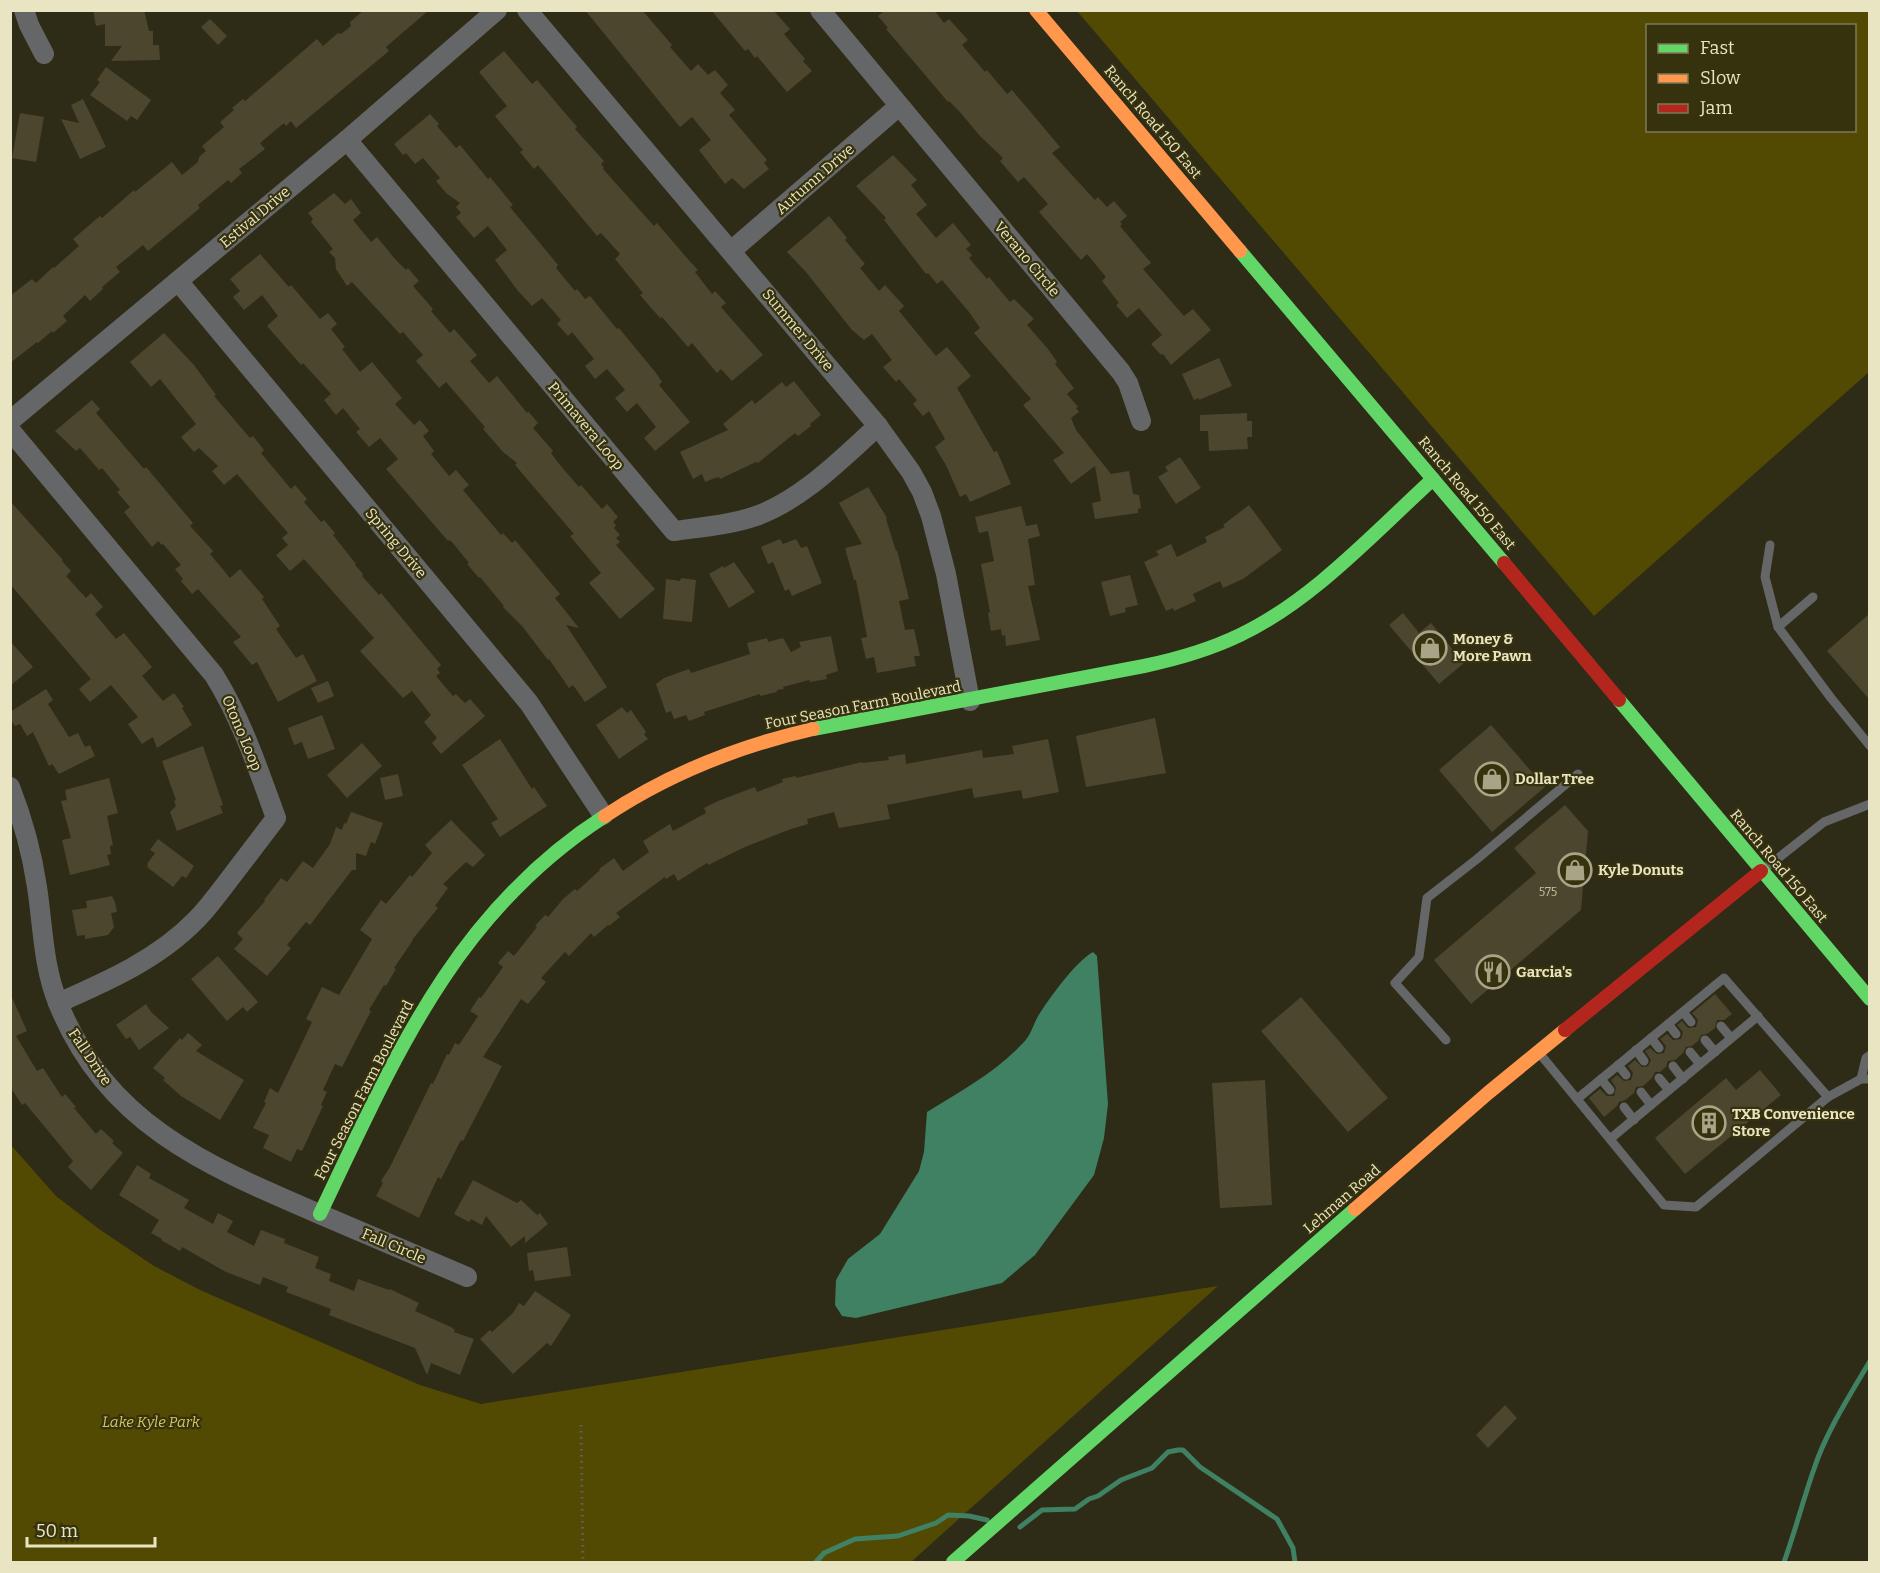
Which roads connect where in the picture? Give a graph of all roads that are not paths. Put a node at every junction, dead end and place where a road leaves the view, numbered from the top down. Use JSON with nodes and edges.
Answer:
{"nodes":[{"id":1,"x":24,"y":10,"type":"edge"},
{"id":2,"x":497,"y":10,"type":"edge"},
{"id":3,"x":527,"y":10,"type":"edge"},
{"id":4,"x":820,"y":10,"type":"edge"},
{"id":5,"x":1036,"y":10,"type":"edge"},
{"id":6,"x":44,"y":54,"type":"dead end"},
{"id":7,"x":898,"y":106,"type":"junction"},
{"id":8,"x":347,"y":140,"type":"junction"},
{"id":9,"x":731,"y":251,"type":"junction"},
{"id":10,"x":178,"y":281,"type":"junction"},
{"id":11,"x":10,"y":421,"type":"edge"},
{"id":12,"x":1141,"y":421,"type":"dead end"},
{"id":13,"x":878,"y":426,"type":"junction"},
{"id":14,"x":10,"y":430,"type":"edge"},
{"id":15,"x":1433,"y":479,"type":"junction"},
{"id":16,"x":1770,"y":545,"type":"dead end"},
{"id":17,"x":1813,"y":597,"type":"dead end"},
{"id":18,"x":1778,"y":627,"type":"junction"},
{"id":19,"x":970,"y":701,"type":"junction"},
{"id":20,"x":1869,"y":746,"type":"edge"},
{"id":21,"x":1578,"y":774,"type":"dead end"},
{"id":22,"x":10,"y":787,"type":"edge"},
{"id":23,"x":1869,"y":804,"type":"edge"},
{"id":24,"x":603,"y":815,"type":"junction"},
{"id":25,"x":1761,"y":871,"type":"junction"},
{"id":26,"x":1699,"y":999,"type":"junction"},
{"id":27,"x":1869,"y":999,"type":"edge"},
{"id":28,"x":58,"y":1003,"type":"junction"},
{"id":29,"x":1707,"y":1008,"type":"dead end"},
{"id":30,"x":1683,"y":1012,"type":"junction"},
{"id":31,"x":1758,"y":1016,"type":"junction"},
{"id":32,"x":1691,"y":1022,"type":"dead end"},
{"id":33,"x":1668,"y":1024,"type":"junction"},
{"id":34,"x":1721,"y":1026,"type":"dead end"},
{"id":35,"x":1676,"y":1035,"type":"dead end"},
{"id":36,"x":1651,"y":1038,"type":"junction"},
{"id":37,"x":1731,"y":1038,"type":"junction"},
{"id":38,"x":1446,"y":1040,"type":"dead end"},
{"id":39,"x":1705,"y":1040,"type":"dead end"},
{"id":40,"x":1659,"y":1048,"type":"dead end"},
{"id":41,"x":1636,"y":1050,"type":"junction"},
{"id":42,"x":1539,"y":1052,"type":"junction"},
{"id":43,"x":1690,"y":1052,"type":"dead end"},
{"id":44,"x":1715,"y":1052,"type":"junction"},
{"id":45,"x":1869,"y":1055,"type":"edge"},
{"id":46,"x":1644,"y":1061,"type":"dead end"},
{"id":47,"x":1700,"y":1064,"type":"junction"},
{"id":48,"x":1618,"y":1065,"type":"junction"},
{"id":49,"x":1673,"y":1066,"type":"dead end"},
{"id":50,"x":1626,"y":1075,"type":"dead end"},
{"id":51,"x":1659,"y":1078,"type":"dead end"},
{"id":52,"x":1683,"y":1078,"type":"junction"},
{"id":53,"x":1601,"y":1079,"type":"junction"},
{"id":54,"x":1865,"y":1079,"type":"edge"},
{"id":55,"x":1610,"y":1090,"type":"dead end"},
{"id":56,"x":1669,"y":1090,"type":"junction"},
{"id":57,"x":1641,"y":1092,"type":"dead end"},
{"id":58,"x":1828,"y":1097,"type":"junction"},
{"id":59,"x":1577,"y":1099,"type":"junction"},
{"id":60,"x":1651,"y":1105,"type":"junction"},
{"id":61,"x":1624,"y":1107,"type":"dead end"},
{"id":62,"x":1634,"y":1120,"type":"junction"},
{"id":63,"x":1610,"y":1139,"type":"junction"},
{"id":64,"x":320,"y":1214,"type":"junction"},
{"id":65,"x":467,"y":1277,"type":"dead end"},
{"id":66,"x":953,"y":1563,"type":"edge"}],
"edges":[{"from":1,"to":6,"type":"street"},
{"from":2,"to":8,"type":"street","name":"Estival Drive"},
{"from":3,"to":9,"type":"street","name":"Summer Drive"},
{"from":4,"to":7,"type":"street","name":"Verano Circle"},
{"from":5,"to":15,"type":"street","name":"Ranch Road 150 East"},
{"from":7,"to":9,"type":"street","name":"Autumn Drive"},
{"from":7,"to":12,"type":"street","name":"Verano Circle"},
{"from":8,"to":10,"type":"street","name":"Estival Drive"},
{"from":8,"to":13,"type":"street","name":"Primavera Loop"},
{"from":9,"to":13,"type":"street","name":"Summer Drive"},
{"from":10,"to":11,"type":"street","name":"Estival Drive"},
{"from":10,"to":24,"type":"street","name":"Spring Drive"},
{"from":13,"to":19,"type":"street","name":"Summer Drive"},
{"from":14,"to":28,"type":"street","name":"Otono Loop"},
{"from":15,"to":19,"type":"street","name":"Four Season Farm Boulevard"},
{"from":15,"to":25,"type":"street","name":"Ranch Road 150 East"},
{"from":16,"to":18,"type":"lane"},
{"from":17,"to":18,"type":"lane"},
{"from":18,"to":20,"type":"lane"},
{"from":19,"to":24,"type":"street","name":"Four Season Farm Boulevard"},
{"from":21,"to":38,"type":"lane"},
{"from":22,"to":28,"type":"street","name":"Fall Drive"},
{"from":23,"to":25,"type":"lane"},
{"from":24,"to":64,"type":"street","name":"Four Season Farm Boulevard"},
{"from":25,"to":27,"type":"street","name":"Ranch Road 150 East"},
{"from":25,"to":42,"type":"street","name":"Lehman Road"},
{"from":26,"to":29,"type":"lane"},
{"from":26,"to":30,"type":"lane"},
{"from":26,"to":31,"type":"lane"},
{"from":28,"to":64,"type":"street","name":"Fall Drive"},
{"from":30,"to":32,"type":"lane"},
{"from":30,"to":33,"type":"lane"},
{"from":31,"to":37,"type":"lane"},
{"from":31,"to":58,"type":"lane"},
{"from":33,"to":35,"type":"lane"},
{"from":33,"to":36,"type":"lane"},
{"from":34,"to":37,"type":"lane"},
{"from":36,"to":40,"type":"lane"},
{"from":36,"to":41,"type":"lane"},
{"from":37,"to":44,"type":"lane"},
{"from":39,"to":44,"type":"lane"},
{"from":41,"to":46,"type":"lane"},
{"from":41,"to":48,"type":"lane"},
{"from":42,"to":59,"type":"lane"},
{"from":42,"to":66,"type":"street","name":"Lehman Road"},
{"from":43,"to":47,"type":"lane"},
{"from":44,"to":47,"type":"lane"},
{"from":45,"to":54,"type":"lane"},
{"from":47,"to":52,"type":"lane"},
{"from":48,"to":50,"type":"lane"},
{"from":48,"to":53,"type":"lane"},
{"from":49,"to":52,"type":"lane"},
{"from":51,"to":56,"type":"lane"},
{"from":52,"to":56,"type":"lane"},
{"from":53,"to":55,"type":"lane"},
{"from":53,"to":59,"type":"lane"},
{"from":54,"to":58,"type":"lane"},
{"from":56,"to":60,"type":"lane"},
{"from":57,"to":60,"type":"lane"},
{"from":58,"to":63,"type":"lane"},
{"from":59,"to":63,"type":"lane"},
{"from":60,"to":62,"type":"lane"},
{"from":61,"to":62,"type":"lane"},
{"from":62,"to":63,"type":"lane"},
{"from":64,"to":65,"type":"street","name":"Fall Circle"}]}
